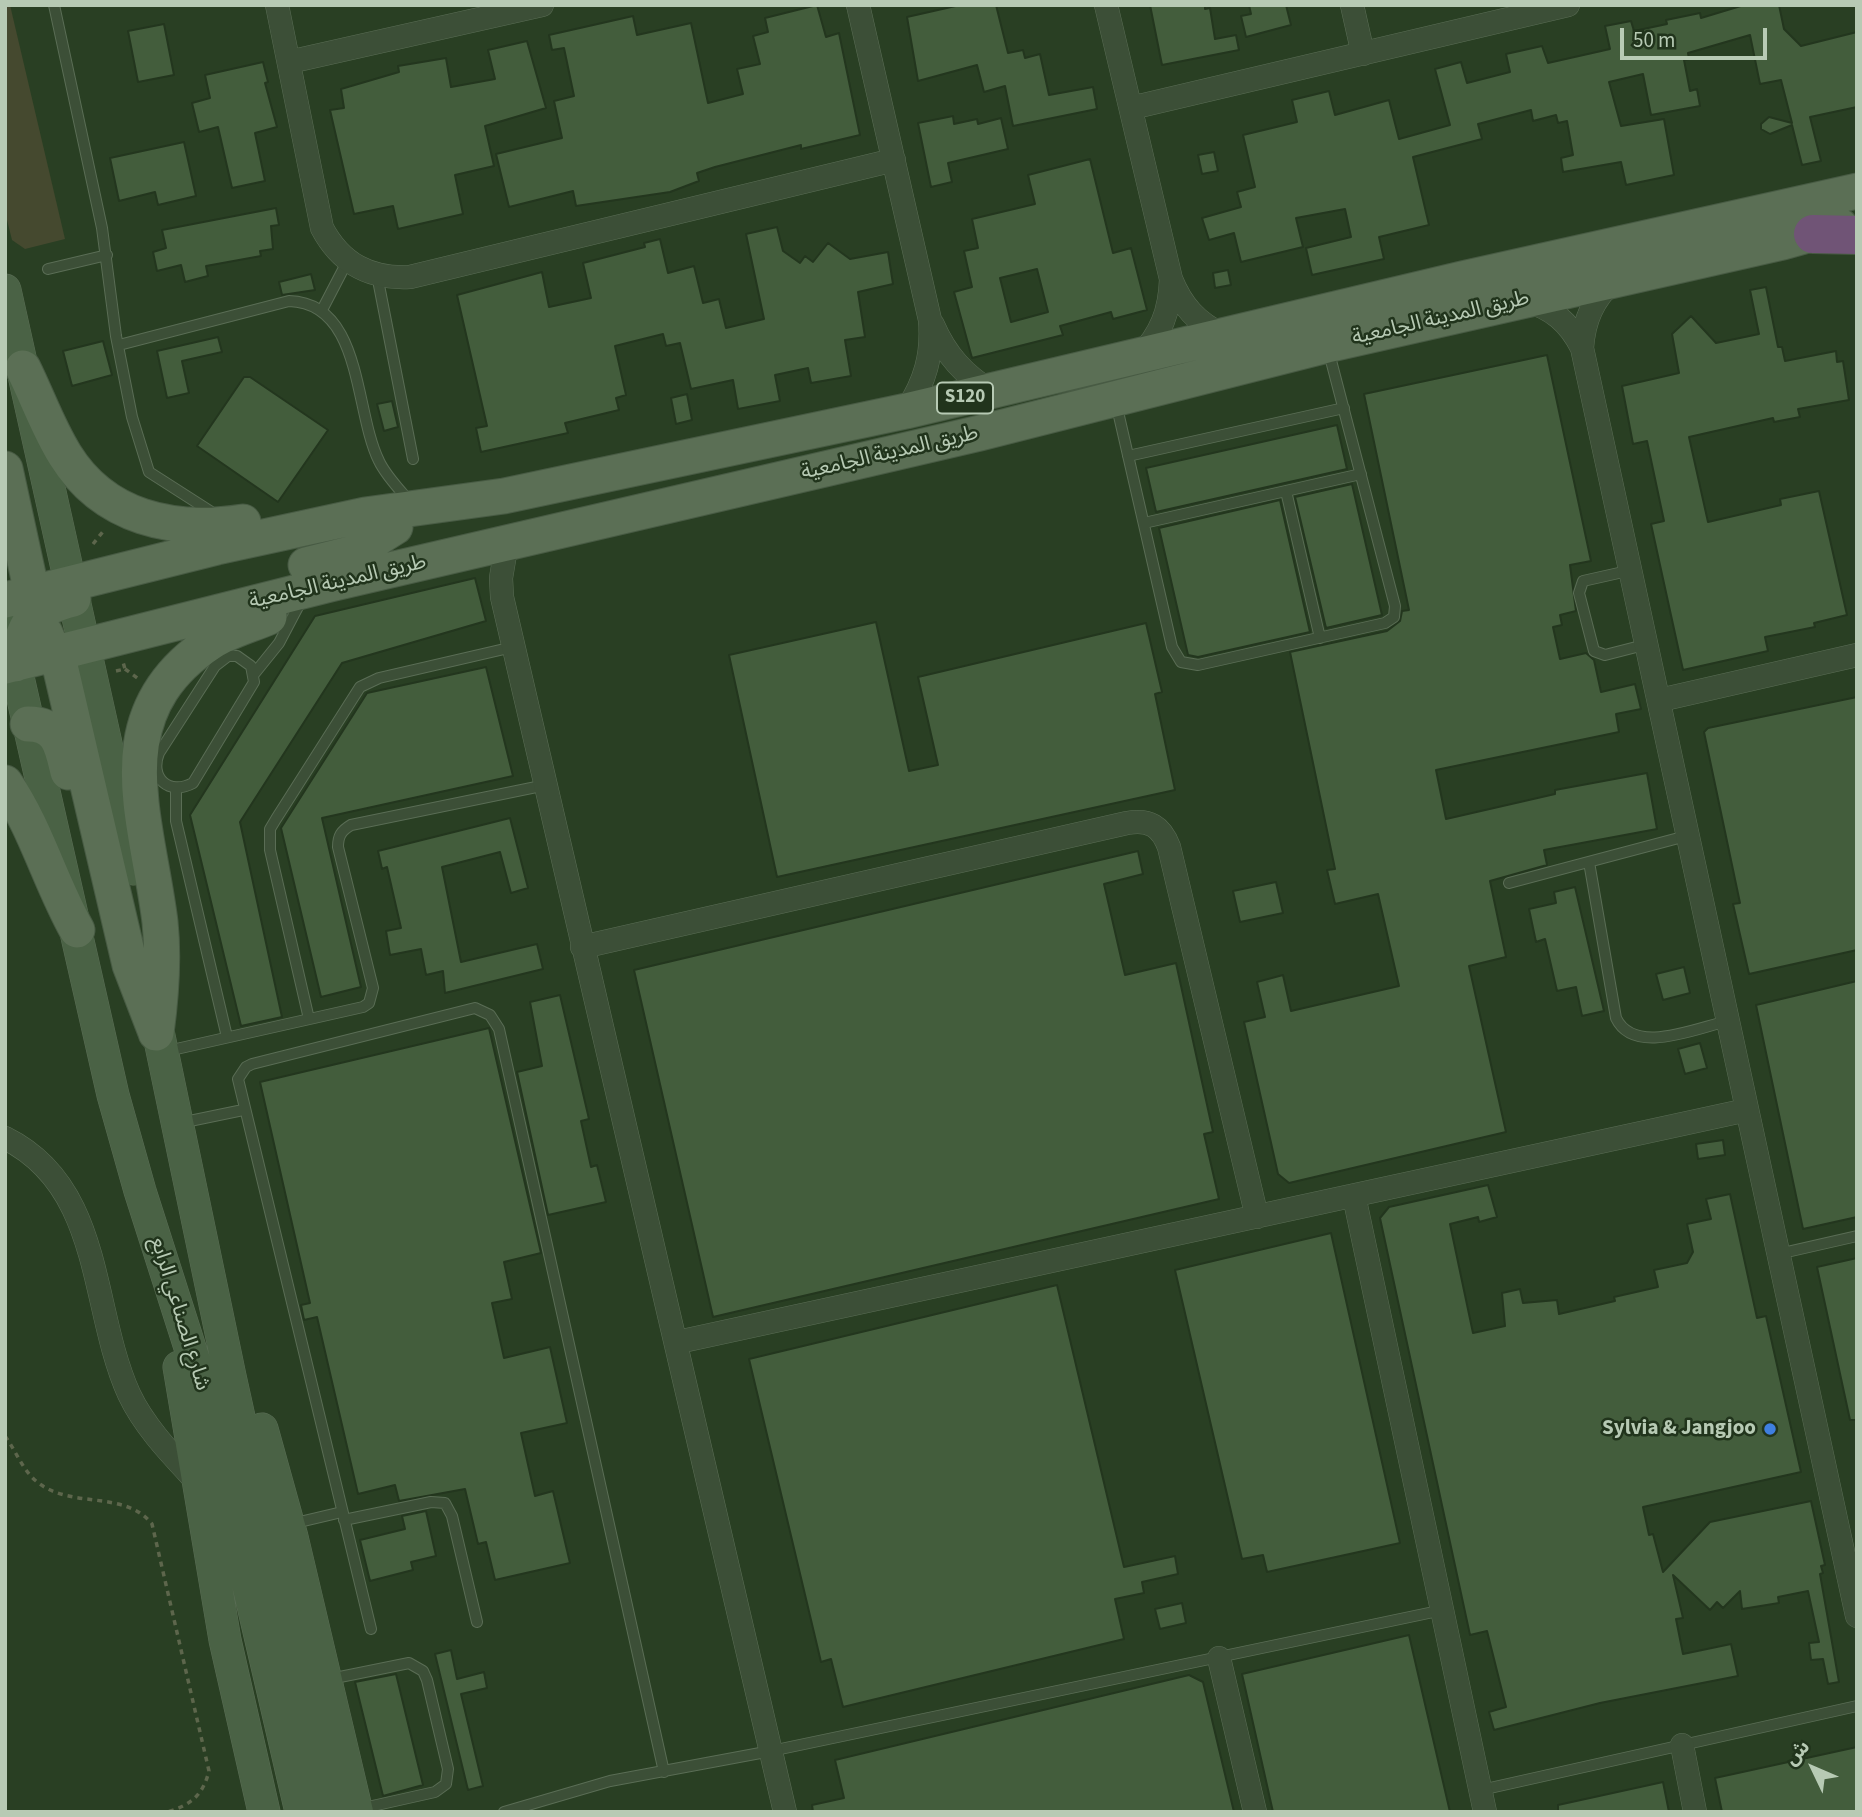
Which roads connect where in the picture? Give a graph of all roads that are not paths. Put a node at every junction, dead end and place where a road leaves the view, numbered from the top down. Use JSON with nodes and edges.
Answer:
{"nodes":[{"id":1,"x":54,"y":5,"type":"edge"},
{"id":2,"x":277,"y":5,"type":"edge"},
{"id":3,"x":542,"y":5,"type":"edge"},
{"id":4,"x":858,"y":5,"type":"edge"},
{"id":5,"x":1106,"y":5,"type":"edge"},
{"id":6,"x":1352,"y":5,"type":"edge"},
{"id":7,"x":1568,"y":5,"type":"edge"},
{"id":8,"x":1363,"y":54,"type":"junction"},
{"id":9,"x":289,"y":62,"type":"junction"},
{"id":10,"x":1131,"y":108,"type":"junction"},
{"id":11,"x":894,"y":160,"type":"junction"},
{"id":12,"x":316,"y":188,"type":"junction"},
{"id":13,"x":1857,"y":191,"type":"edge"},
{"id":14,"x":1857,"y":222,"type":"edge"},
{"id":15,"x":1813,"y":234,"type":"junction"},
{"id":16,"x":1857,"y":235,"type":"edge"},
{"id":17,"x":107,"y":255,"type":"junction"},
{"id":18,"x":348,"y":260,"type":"junction"},
{"id":19,"x":48,"y":269,"type":"dead end"},
{"id":20,"x":424,"y":272,"type":"junction"},
{"id":21,"x":377,"y":275,"type":"junction"},
{"id":22,"x":1615,"y":278,"type":"junction"},
{"id":23,"x":1171,"y":279,"type":"junction"},
{"id":24,"x":5,"y":290,"type":"edge"},
{"id":25,"x":1523,"y":300,"type":"junction"},
{"id":26,"x":322,"y":310,"type":"junction"},
{"id":27,"x":930,"y":320,"type":"junction"},
{"id":28,"x":1223,"y":335,"type":"junction"},
{"id":29,"x":119,"y":345,"type":"junction"},
{"id":30,"x":1327,"y":345,"type":"junction"},
{"id":31,"x":1582,"y":348,"type":"junction"},
{"id":32,"x":1139,"y":357,"type":"junction"},
{"id":33,"x":23,"y":368,"type":"junction"},
{"id":34,"x":992,"y":392,"type":"junction"},
{"id":35,"x":1115,"y":400,"type":"junction"},
{"id":36,"x":1344,"y":408,"type":"junction"},
{"id":37,"x":906,"y":411,"type":"junction"},
{"id":38,"x":1128,"y":456,"type":"junction"},
{"id":39,"x":413,"y":459,"type":"dead end"},
{"id":40,"x":5,"y":469,"type":"edge"},
{"id":41,"x":1361,"y":474,"type":"junction"},
{"id":42,"x":1286,"y":491,"type":"junction"},
{"id":43,"x":402,"y":514,"type":"junction"},
{"id":44,"x":1144,"y":523,"type":"junction"},
{"id":45,"x":231,"y":524,"type":"junction"},
{"id":46,"x":507,"y":542,"type":"junction"},
{"id":47,"x":465,"y":552,"type":"junction"},
{"id":48,"x":1632,"y":570,"type":"junction"},
{"id":49,"x":330,"y":584,"type":"junction"},
{"id":50,"x":502,"y":597,"type":"junction"},
{"id":51,"x":299,"y":605,"type":"junction"},
{"id":52,"x":34,"y":622,"type":"edge"},
{"id":53,"x":155,"y":627,"type":"junction"},
{"id":54,"x":1320,"y":638,"type":"junction"},
{"id":55,"x":1648,"y":644,"type":"junction"},
{"id":56,"x":513,"y":647,"type":"junction"},
{"id":57,"x":1857,"y":654,"type":"edge"},
{"id":58,"x":254,"y":674,"type":"junction"},
{"id":59,"x":1660,"y":700,"type":"junction"},
{"id":60,"x":29,"y":724,"type":"junction"},
{"id":61,"x":5,"y":783,"type":"edge"},
{"id":62,"x":547,"y":785,"type":"junction"},
{"id":63,"x":176,"y":788,"type":"junction"},
{"id":64,"x":1690,"y":835,"type":"junction"},
{"id":65,"x":1589,"y":862,"type":"junction"},
{"id":66,"x":1509,"y":883,"type":"dead end"},
{"id":67,"x":77,"y":930,"type":"junction"},
{"id":68,"x":582,"y":947,"type":"junction"},
{"id":69,"x":139,"y":993,"type":"junction"},
{"id":70,"x":309,"y":1019,"type":"junction"},
{"id":71,"x":1728,"y":1021,"type":"junction"},
{"id":72,"x":227,"y":1037,"type":"junction"},
{"id":73,"x":159,"y":1043,"type":"junction"},
{"id":74,"x":243,"y":1110,"type":"junction"},
{"id":75,"x":1747,"y":1110,"type":"junction"},
{"id":76,"x":177,"y":1124,"type":"junction"},
{"id":77,"x":5,"y":1138,"type":"edge"},
{"id":78,"x":1354,"y":1196,"type":"junction"},
{"id":79,"x":1257,"y":1217,"type":"junction"},
{"id":80,"x":1857,"y":1236,"type":"edge"},
{"id":81,"x":1778,"y":1254,"type":"junction"},
{"id":82,"x":170,"y":1282,"type":"junction"},
{"id":83,"x":213,"y":1294,"type":"junction"},
{"id":84,"x":678,"y":1342,"type":"junction"},
{"id":85,"x":198,"y":1483,"type":"junction"},
{"id":86,"x":343,"y":1516,"type":"junction"},
{"id":87,"x":288,"y":1525,"type":"junction"},
{"id":88,"x":1443,"y":1610,"type":"junction"},
{"id":89,"x":1857,"y":1616,"type":"edge"},
{"id":90,"x":477,"y":1622,"type":"dead end"},
{"id":91,"x":371,"y":1629,"type":"dead end"},
{"id":92,"x":1219,"y":1658,"type":"junction"},
{"id":93,"x":298,"y":1686,"type":"junction"},
{"id":94,"x":1857,"y":1706,"type":"edge"},
{"id":95,"x":1682,"y":1745,"type":"junction"},
{"id":96,"x":771,"y":1751,"type":"junction"},
{"id":97,"x":664,"y":1772,"type":"junction"},
{"id":98,"x":1483,"y":1801,"type":"edge"},
{"id":99,"x":348,"y":1811,"type":"edge"},
{"id":100,"x":264,"y":1812,"type":"edge"},
{"id":101,"x":301,"y":1812,"type":"edge"},
{"id":102,"x":505,"y":1812,"type":"edge"},
{"id":103,"x":785,"y":1812,"type":"edge"},
{"id":104,"x":1255,"y":1812,"type":"edge"},
{"id":105,"x":1695,"y":1812,"type":"edge"}],
"edges":[{"from":1,"to":17,"type":"lane"},
{"from":2,"to":9,"type":"street"},
{"from":3,"to":9,"type":"street"},
{"from":4,"to":11,"type":"street"},
{"from":5,"to":10,"type":"street"},
{"from":6,"to":8,"type":"street"},
{"from":7,"to":8,"type":"street"},
{"from":8,"to":10,"type":"street"},
{"from":9,"to":12,"type":"street"},
{"from":10,"to":23,"type":"street"},
{"from":11,"to":20,"type":"street"},
{"from":11,"to":27,"type":"street"},
{"from":12,"to":18,"type":"street"},
{"from":12,"to":20,"type":"street"},
{"from":13,"to":28,"type":"main road","name":"طريق المدينة الجامعية","number":"S120"},
{"from":14,"to":15,"type":"main road","name":"طريق المدينة الجامعية","number":"S120"},
{"from":15,"to":16,"type":"highway"},
{"from":15,"to":22,"type":"main road","name":"طريق المدينة الجامعية","number":"S120"},
{"from":17,"to":19,"type":"lane"},
{"from":17,"to":29,"type":"lane"},
{"from":18,"to":21,"type":"street"},
{"from":18,"to":26,"type":"lane"},
{"from":20,"to":21,"type":"street"},
{"from":21,"to":39,"type":"lane"},
{"from":22,"to":25,"type":"main road","name":"طريق المدينة الجامعية","number":"S120"},
{"from":22,"to":31,"type":"street"},
{"from":23,"to":28,"type":"street"},
{"from":23,"to":32,"type":"street"},
{"from":24,"to":33,"type":"main road"},
{"from":25,"to":30,"type":"main road","name":"طريق المدينة الجامعية","number":"S120"},
{"from":25,"to":31,"type":"street"},
{"from":26,"to":29,"type":"lane"},
{"from":26,"to":43,"type":"lane"},
{"from":27,"to":34,"type":"street"},
{"from":27,"to":37,"type":"street"},
{"from":28,"to":32,"type":"main road","name":"طريق المدينة الجامعية","number":"S120"},
{"from":29,"to":45,"type":"lane"},
{"from":30,"to":35,"type":"main road","name":"طريق المدينة الجامعية","number":"S120"},
{"from":30,"to":36,"type":"lane"},
{"from":31,"to":48,"type":"street"},
{"from":32,"to":34,"type":"main road","name":"طريق المدينة الجامعية","number":"S120"},
{"from":33,"to":45,"type":"main road"},
{"from":33,"to":52,"type":"main road"},
{"from":34,"to":37,"type":"main road","name":"طريق المدينة الجامعية","number":"S120"},
{"from":35,"to":38,"type":"lane"},
{"from":35,"to":46,"type":"main road","name":"طريق المدينة الجامعية","number":"S120"},
{"from":36,"to":38,"type":"lane"},
{"from":36,"to":41,"type":"lane"},
{"from":37,"to":43,"type":"main road","name":"طريق المدينة الجامعية","number":"S120"},
{"from":38,"to":44,"type":"lane"},
{"from":40,"to":52,"type":"main road"},
{"from":41,"to":42,"type":"lane"},
{"from":41,"to":54,"type":"lane"},
{"from":42,"to":44,"type":"lane"},
{"from":42,"to":54,"type":"lane"},
{"from":43,"to":45,"type":"main road"},
{"from":43,"to":52,"type":"main road","name":"طريق المدينة الجامعية","number":"S120"},
{"from":43,"to":53,"type":"main road"},
{"from":44,"to":54,"type":"lane"},
{"from":46,"to":47,"type":"main road","name":"طريق المدينة الجامعية","number":"S120"},
{"from":46,"to":50,"type":"street"},
{"from":47,"to":49,"type":"main road","name":"طريق المدينة الجامعية","number":"S120"},
{"from":47,"to":50,"type":"street"},
{"from":48,"to":55,"type":"street"},
{"from":48,"to":55,"type":"lane"},
{"from":49,"to":51,"type":"main road"},
{"from":49,"to":53,"type":"main road","name":"طريق المدينة الجامعية","number":"S120"},
{"from":50,"to":56,"type":"street"},
{"from":51,"to":58,"type":"lane"},
{"from":51,"to":73,"type":"main road"},
{"from":52,"to":53,"type":"main road","name":"طريق المدينة الجامعية","number":"S120"},
{"from":52,"to":60,"type":"main road","name":"شارع الصناعي الرابع"},
{"from":52,"to":69,"type":"main road"},
{"from":52,"to":73,"type":"main road","name":"شارع الصناعي الرابع"},
{"from":55,"to":59,"type":"street"},
{"from":56,"to":62,"type":"street"},
{"from":56,"to":70,"type":"lane"},
{"from":57,"to":59,"type":"street"},
{"from":58,"to":63,"type":"lane"},
{"from":58,"to":63,"type":"lane"},
{"from":59,"to":64,"type":"street"},
{"from":60,"to":67,"type":"main road","name":"شارع الصناعي الرابع"},
{"from":60,"to":69,"type":"main road"},
{"from":61,"to":67,"type":"main road"},
{"from":62,"to":68,"type":"street"},
{"from":62,"to":70,"type":"lane"},
{"from":63,"to":72,"type":"lane"},
{"from":64,"to":65,"type":"lane"},
{"from":64,"to":71,"type":"street"},
{"from":65,"to":66,"type":"lane"},
{"from":65,"to":71,"type":"lane"},
{"from":67,"to":82,"type":"main road","name":"شارع الصناعي الرابع"},
{"from":68,"to":79,"type":"street"},
{"from":68,"to":84,"type":"street"},
{"from":69,"to":73,"type":"main road"},
{"from":70,"to":72,"type":"lane"},
{"from":71,"to":75,"type":"street"},
{"from":72,"to":73,"type":"lane"},
{"from":73,"to":76,"type":"main road","name":"شارع الصناعي الرابع"},
{"from":74,"to":76,"type":"lane"},
{"from":74,"to":86,"type":"lane"},
{"from":74,"to":97,"type":"lane"},
{"from":75,"to":78,"type":"street"},
{"from":75,"to":81,"type":"street"},
{"from":76,"to":83,"type":"main road","name":"شارع الصناعي الرابع"},
{"from":77,"to":85,"type":"street"},
{"from":78,"to":79,"type":"street"},
{"from":78,"to":88,"type":"street"},
{"from":79,"to":84,"type":"street"},
{"from":80,"to":81,"type":"lane"},
{"from":81,"to":89,"type":"street"},
{"from":82,"to":85,"type":"main road"},
{"from":82,"to":93,"type":"main road","name":"شارع الصناعي الرابع"},
{"from":83,"to":87,"type":"main road"},
{"from":83,"to":93,"type":"main road","name":"شارع الصناعي الرابع"},
{"from":84,"to":96,"type":"street"},
{"from":85,"to":100,"type":"main road"},
{"from":86,"to":87,"type":"lane"},
{"from":86,"to":90,"type":"lane"},
{"from":86,"to":91,"type":"lane"},
{"from":87,"to":93,"type":"main road"},
{"from":88,"to":92,"type":"lane"},
{"from":88,"to":98,"type":"street"},
{"from":92,"to":96,"type":"lane"},
{"from":92,"to":104,"type":"street"},
{"from":93,"to":99,"type":"main road","name":"شارع الصناعي الرابع"},
{"from":93,"to":99,"type":"lane"},
{"from":93,"to":101,"type":"main road","name":"شارع الصناعي الرابع"},
{"from":94,"to":95,"type":"lane"},
{"from":95,"to":98,"type":"lane"},
{"from":95,"to":105,"type":"street"},
{"from":96,"to":97,"type":"lane"},
{"from":96,"to":103,"type":"street"},
{"from":97,"to":102,"type":"lane"}]}
